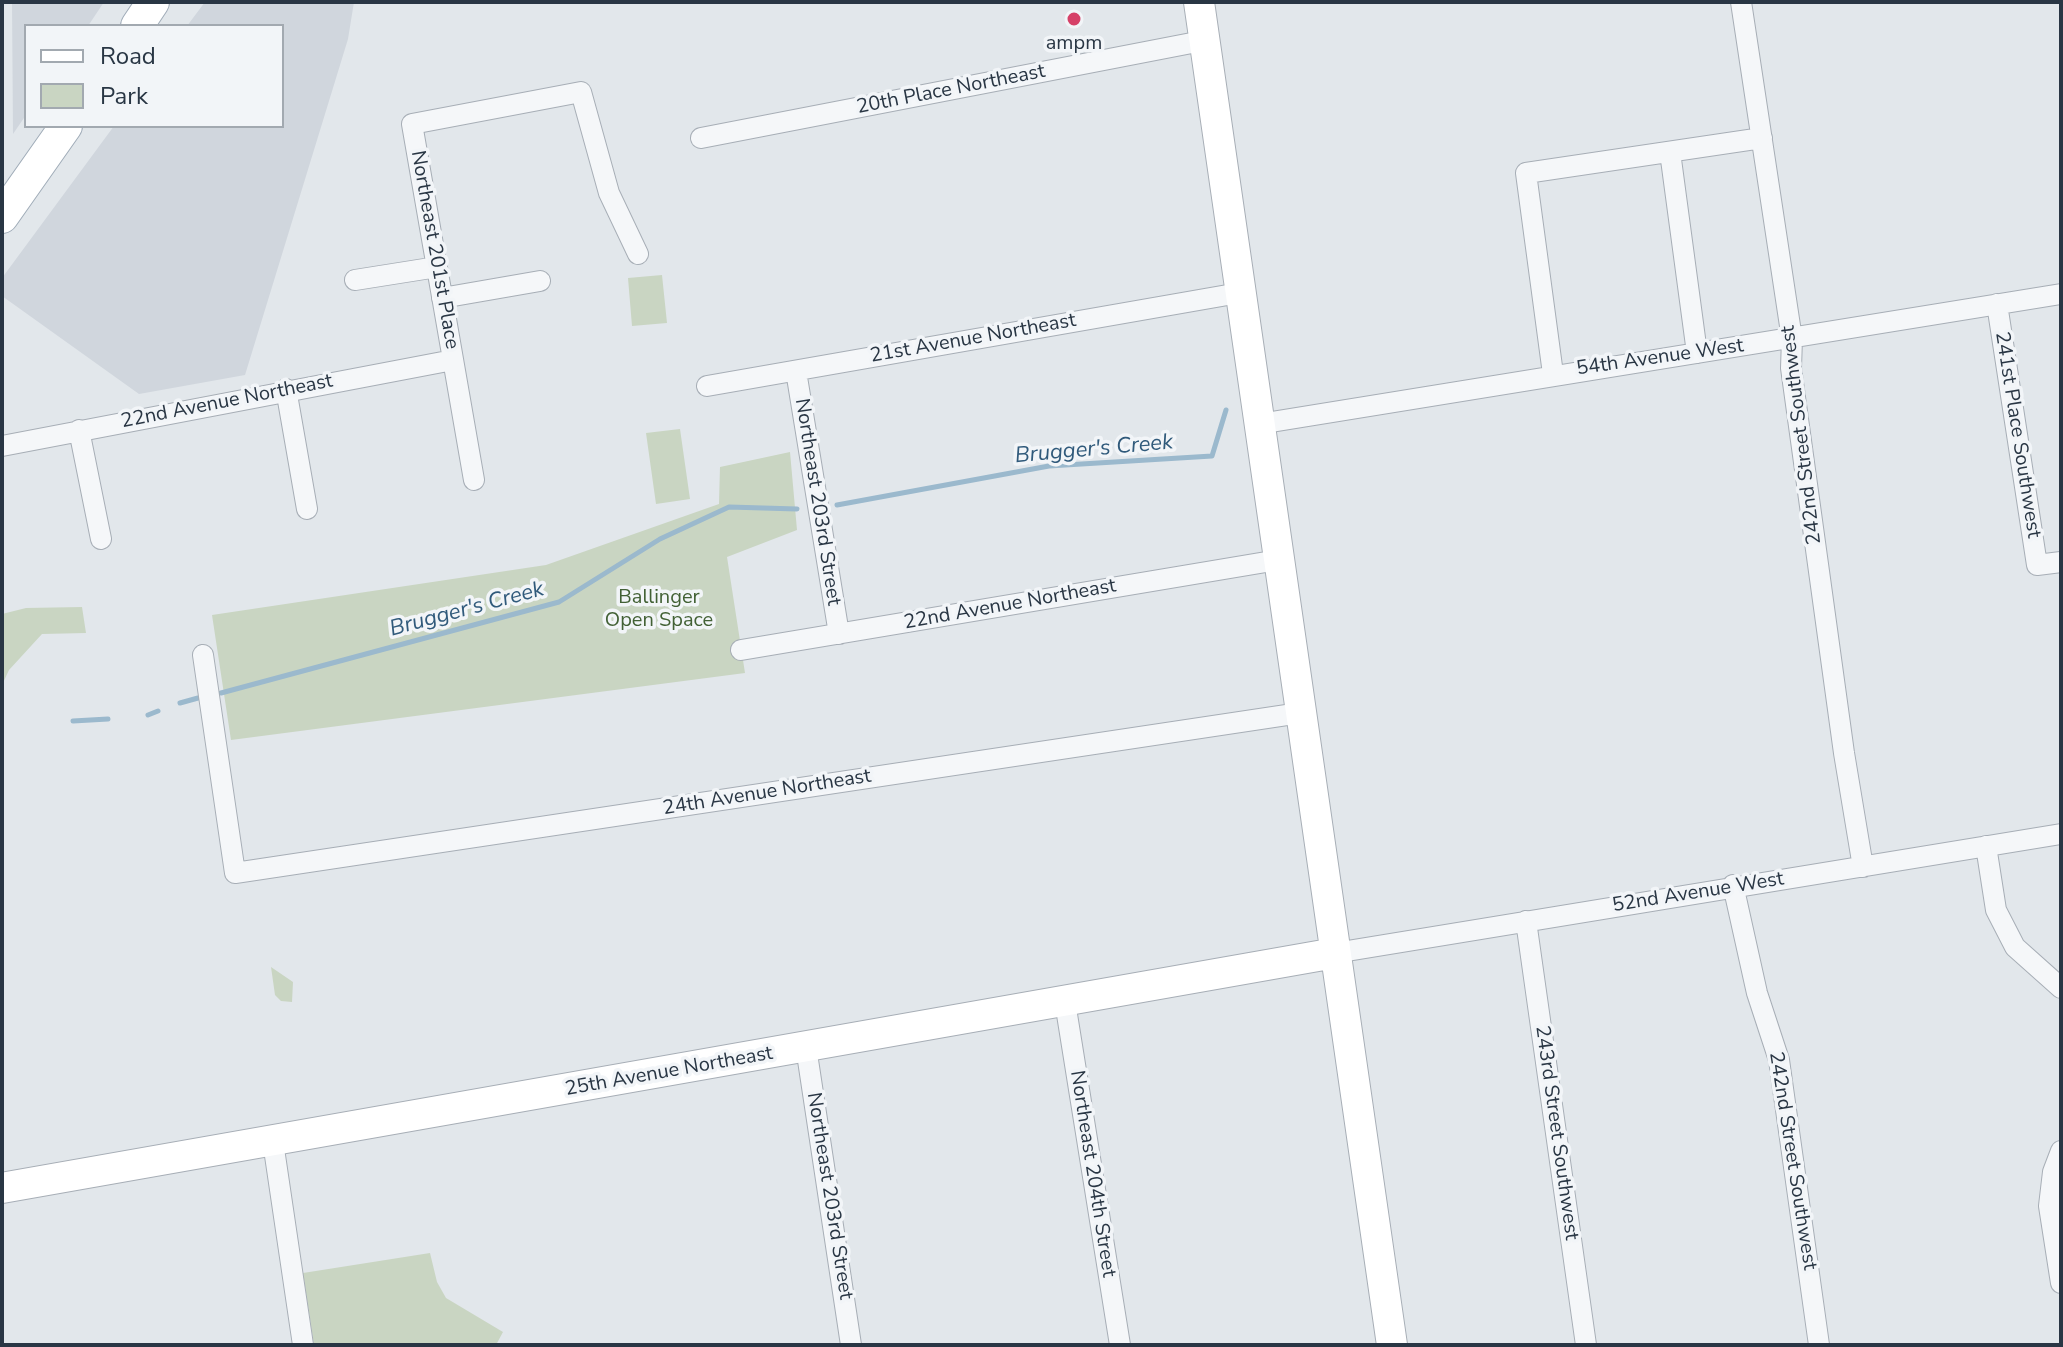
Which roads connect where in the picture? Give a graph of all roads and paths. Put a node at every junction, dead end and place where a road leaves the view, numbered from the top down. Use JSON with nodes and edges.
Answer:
{"nodes":[{"id":1,"x":153,"y":2,"type":"edge"},
{"id":2,"x":1199,"y":2,"type":"edge"},
{"id":3,"x":1741,"y":2,"type":"edge"},
{"id":4,"x":138,"y":24,"type":"edge"},
{"id":5,"x":1202,"y":41,"type":"junction"},
{"id":6,"x":65,"y":128,"type":"edge"},
{"id":7,"x":701,"y":138,"type":"dead end"},
{"id":8,"x":1762,"y":138,"type":"junction"},
{"id":9,"x":1670,"y":152,"type":"junction"},
{"id":10,"x":2,"y":217,"type":"edge"},
{"id":11,"x":638,"y":254,"type":"dead end"},
{"id":12,"x":437,"y":267,"type":"junction"},
{"id":13,"x":355,"y":280,"type":"dead end"},
{"id":14,"x":540,"y":281,"type":"dead end"},
{"id":15,"x":1239,"y":293,"type":"junction"},
{"id":16,"x":2061,"y":294,"type":"edge"},
{"id":17,"x":442,"y":298,"type":"junction"},
{"id":18,"x":1997,"y":304,"type":"junction"},
{"id":19,"x":1792,"y":339,"type":"junction"},
{"id":20,"x":1697,"y":353,"type":"junction"},
{"id":21,"x":453,"y":360,"type":"junction"},
{"id":22,"x":796,"y":371,"type":"junction"},
{"id":23,"x":1553,"y":374,"type":"junction"},
{"id":24,"x":707,"y":386,"type":"dead end"},
{"id":25,"x":286,"y":389,"type":"junction"},
{"id":26,"x":1259,"y":424,"type":"junction"},
{"id":27,"x":79,"y":430,"type":"junction"},
{"id":28,"x":2,"y":446,"type":"edge"},
{"id":29,"x":474,"y":480,"type":"dead end"},
{"id":30,"x":307,"y":509,"type":"dead end"},
{"id":31,"x":101,"y":539,"type":"dead end"},
{"id":32,"x":1278,"y":560,"type":"junction"},
{"id":33,"x":2061,"y":562,"type":"edge"},
{"id":34,"x":839,"y":634,"type":"junction"},
{"id":35,"x":741,"y":650,"type":"dead end"},
{"id":36,"x":203,"y":655,"type":"dead end"},
{"id":37,"x":1300,"y":713,"type":"junction"},
{"id":38,"x":2061,"y":834,"type":"edge"},
{"id":39,"x":1986,"y":846,"type":"junction"},
{"id":40,"x":1863,"y":867,"type":"junction"},
{"id":41,"x":1733,"y":885,"type":"junction"},
{"id":42,"x":1526,"y":921,"type":"junction"},
{"id":43,"x":1335,"y":953,"type":"junction"},
{"id":44,"x":2061,"y":988,"type":"edge"},
{"id":45,"x":1065,"y":1002,"type":"junction"},
{"id":46,"x":806,"y":1047,"type":"junction"},
{"id":47,"x":273,"y":1142,"type":"junction"},
{"id":48,"x":2061,"y":1151,"type":"edge"},
{"id":49,"x":2,"y":1188,"type":"edge"},
{"id":50,"x":2060,"y":1272,"type":"edge"},
{"id":51,"x":303,"y":1345,"type":"edge"},
{"id":52,"x":851,"y":1345,"type":"edge"},
{"id":53,"x":1120,"y":1345,"type":"edge"},
{"id":54,"x":1392,"y":1345,"type":"edge"},
{"id":55,"x":1586,"y":1345,"type":"edge"},
{"id":56,"x":1819,"y":1345,"type":"edge"}],
"edges":[{"from":1,"to":4,"type":"main road"},
{"from":2,"to":5,"type":"main road"},
{"from":3,"to":8,"type":"street","name":"242nd Street Southwest"},
{"from":5,"to":7,"type":"street","name":"20th Place Northeast"},
{"from":5,"to":15,"type":"main road"},
{"from":6,"to":10,"type":"main road"},
{"from":8,"to":9,"type":"street"},
{"from":8,"to":19,"type":"street","name":"242nd Street Southwest"},
{"from":9,"to":20,"type":"street"},
{"from":9,"to":23,"type":"street"},
{"from":11,"to":12,"type":"street","name":"Northeast 201st Place"},
{"from":12,"to":13,"type":"street"},
{"from":12,"to":17,"type":"street","name":"Northeast 201st Place"},
{"from":14,"to":17,"type":"street"},
{"from":15,"to":22,"type":"street","name":"21st Avenue Northeast"},
{"from":15,"to":26,"type":"main road"},
{"from":16,"to":18,"type":"street","name":"54th Avenue West"},
{"from":17,"to":21,"type":"street","name":"Northeast 201st Place"},
{"from":18,"to":19,"type":"street","name":"54th Avenue West"},
{"from":18,"to":33,"type":"street","name":"241st Place Southwest"},
{"from":19,"to":20,"type":"street","name":"54th Avenue West"},
{"from":19,"to":40,"type":"street","name":"242nd Street Southwest"},
{"from":20,"to":23,"type":"street","name":"54th Avenue West"},
{"from":21,"to":25,"type":"street","name":"22nd Avenue Northeast"},
{"from":21,"to":29,"type":"street","name":"Northeast 201st Place"},
{"from":22,"to":24,"type":"street","name":"21st Avenue Northeast"},
{"from":22,"to":34,"type":"street","name":"Northeast 203rd Street"},
{"from":23,"to":26,"type":"street","name":"54th Avenue West"},
{"from":25,"to":27,"type":"street","name":"22nd Avenue Northeast"},
{"from":25,"to":30,"type":"street"},
{"from":26,"to":32,"type":"main road"},
{"from":27,"to":28,"type":"street","name":"22nd Avenue Northeast"},
{"from":27,"to":31,"type":"street"},
{"from":32,"to":34,"type":"street","name":"22nd Avenue Northeast"},
{"from":32,"to":37,"type":"main road"},
{"from":34,"to":35,"type":"street","name":"22nd Avenue Northeast"},
{"from":36,"to":37,"type":"street","name":"24th Avenue Northeast"},
{"from":37,"to":43,"type":"main road"},
{"from":38,"to":39,"type":"street","name":"52nd Avenue West"},
{"from":39,"to":40,"type":"street","name":"52nd Avenue West"},
{"from":39,"to":44,"type":"street"},
{"from":40,"to":41,"type":"street","name":"52nd Avenue West"},
{"from":41,"to":42,"type":"street","name":"52nd Avenue West"},
{"from":41,"to":56,"type":"street","name":"242nd Street Southwest"},
{"from":42,"to":43,"type":"street","name":"52nd Avenue West"},
{"from":42,"to":55,"type":"street","name":"243rd Street Southwest"},
{"from":43,"to":45,"type":"main road","name":"25th Avenue Northeast"},
{"from":43,"to":54,"type":"main road"},
{"from":45,"to":46,"type":"main road","name":"25th Avenue Northeast"},
{"from":45,"to":53,"type":"street","name":"Northeast 204th Street"},
{"from":46,"to":47,"type":"main road","name":"25th Avenue Northeast"},
{"from":46,"to":52,"type":"street","name":"Northeast 203rd Street"},
{"from":47,"to":49,"type":"main road","name":"25th Avenue Northeast"},
{"from":47,"to":51,"type":"street"},
{"from":48,"to":50,"type":"street"}]}
